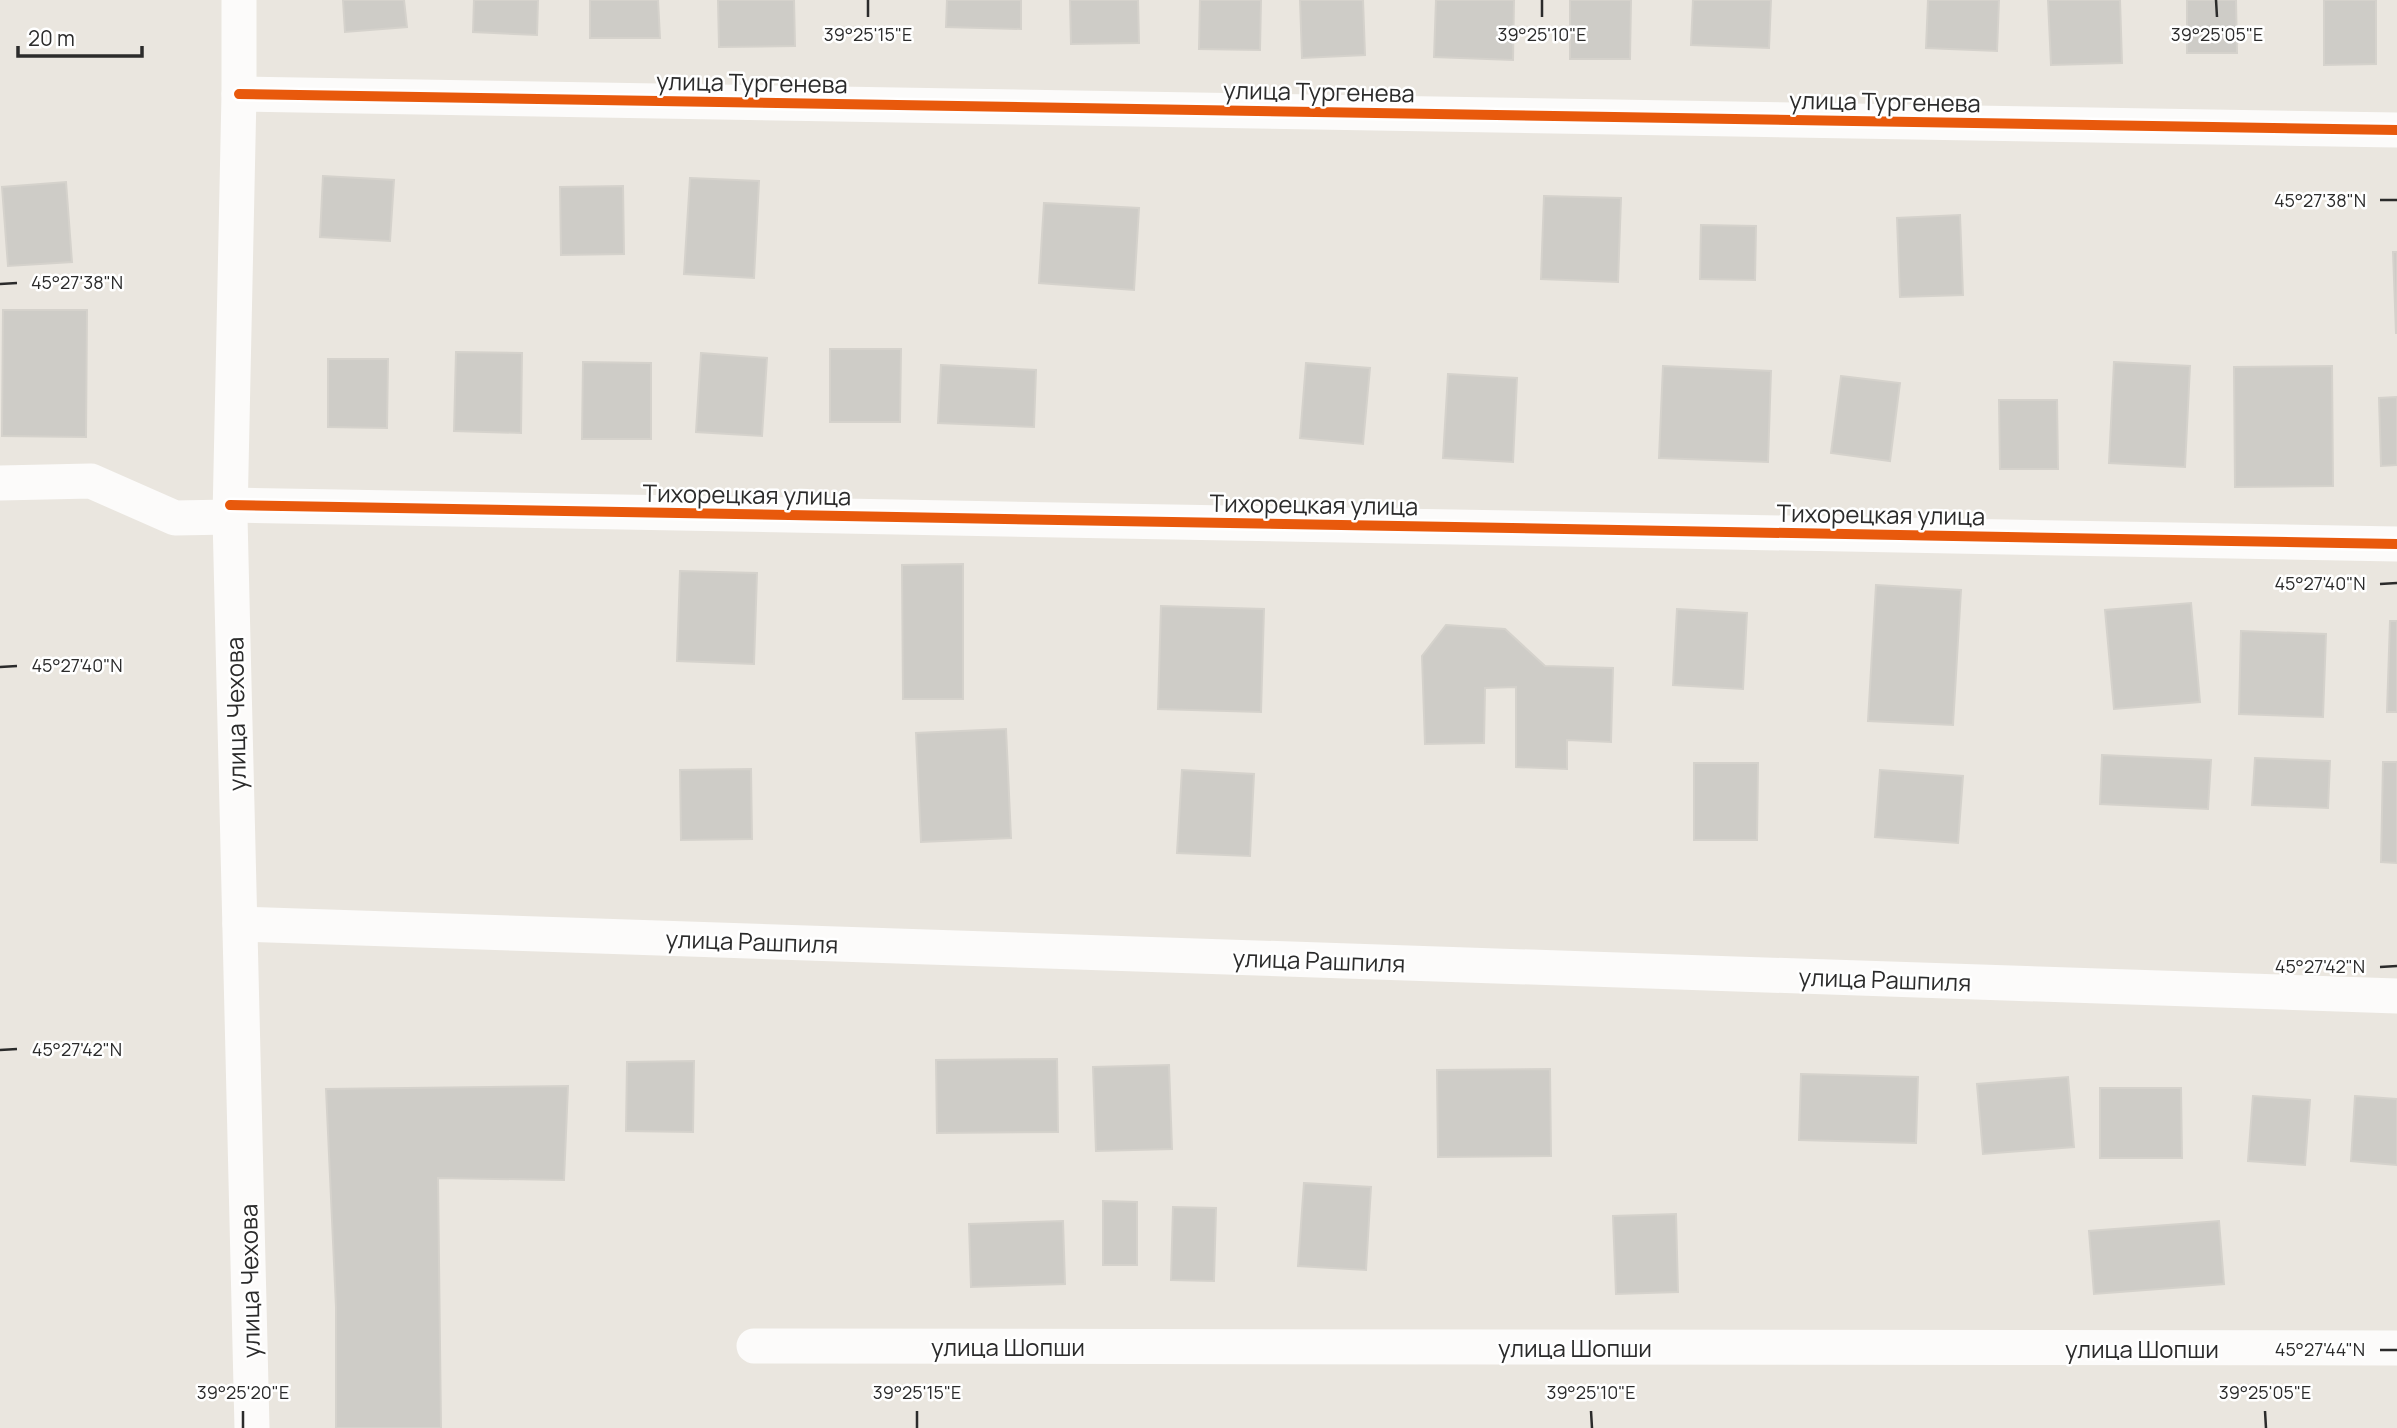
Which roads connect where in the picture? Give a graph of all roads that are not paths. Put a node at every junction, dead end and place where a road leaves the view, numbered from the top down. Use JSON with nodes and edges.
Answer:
{"nodes":[{"id":1,"x":239,"y":0,"type":"edge"},
{"id":2,"x":239,"y":94,"type":"junction"},
{"id":3,"x":2397,"y":130,"type":"edge"},
{"id":4,"x":0,"y":484,"type":"edge"},
{"id":5,"x":230,"y":511,"type":"junction"},
{"id":6,"x":2397,"y":544,"type":"edge"},
{"id":7,"x":240,"y":924,"type":"junction"},
{"id":8,"x":2397,"y":996,"type":"edge"},
{"id":9,"x":754,"y":1346,"type":"dead end"},
{"id":10,"x":2397,"y":1348,"type":"edge"},
{"id":11,"x":252,"y":1428,"type":"edge"}],
"edges":[{"from":1,"to":2,"type":"street","name":"улица Чехова"},
{"from":2,"to":3,"type":"street","name":"улица Тургенева"},
{"from":2,"to":5,"type":"street","name":"улица Чехова"},
{"from":4,"to":5,"type":"street","name":"Тихорецкая улица"},
{"from":5,"to":6,"type":"street","name":"Тихорецкая улица"},
{"from":5,"to":7,"type":"street","name":"улица Чехова"},
{"from":7,"to":8,"type":"street","name":"улица Рашпиля"},
{"from":7,"to":11,"type":"street","name":"улица Чехова"},
{"from":9,"to":10,"type":"street","name":"улица Шопши"}]}
